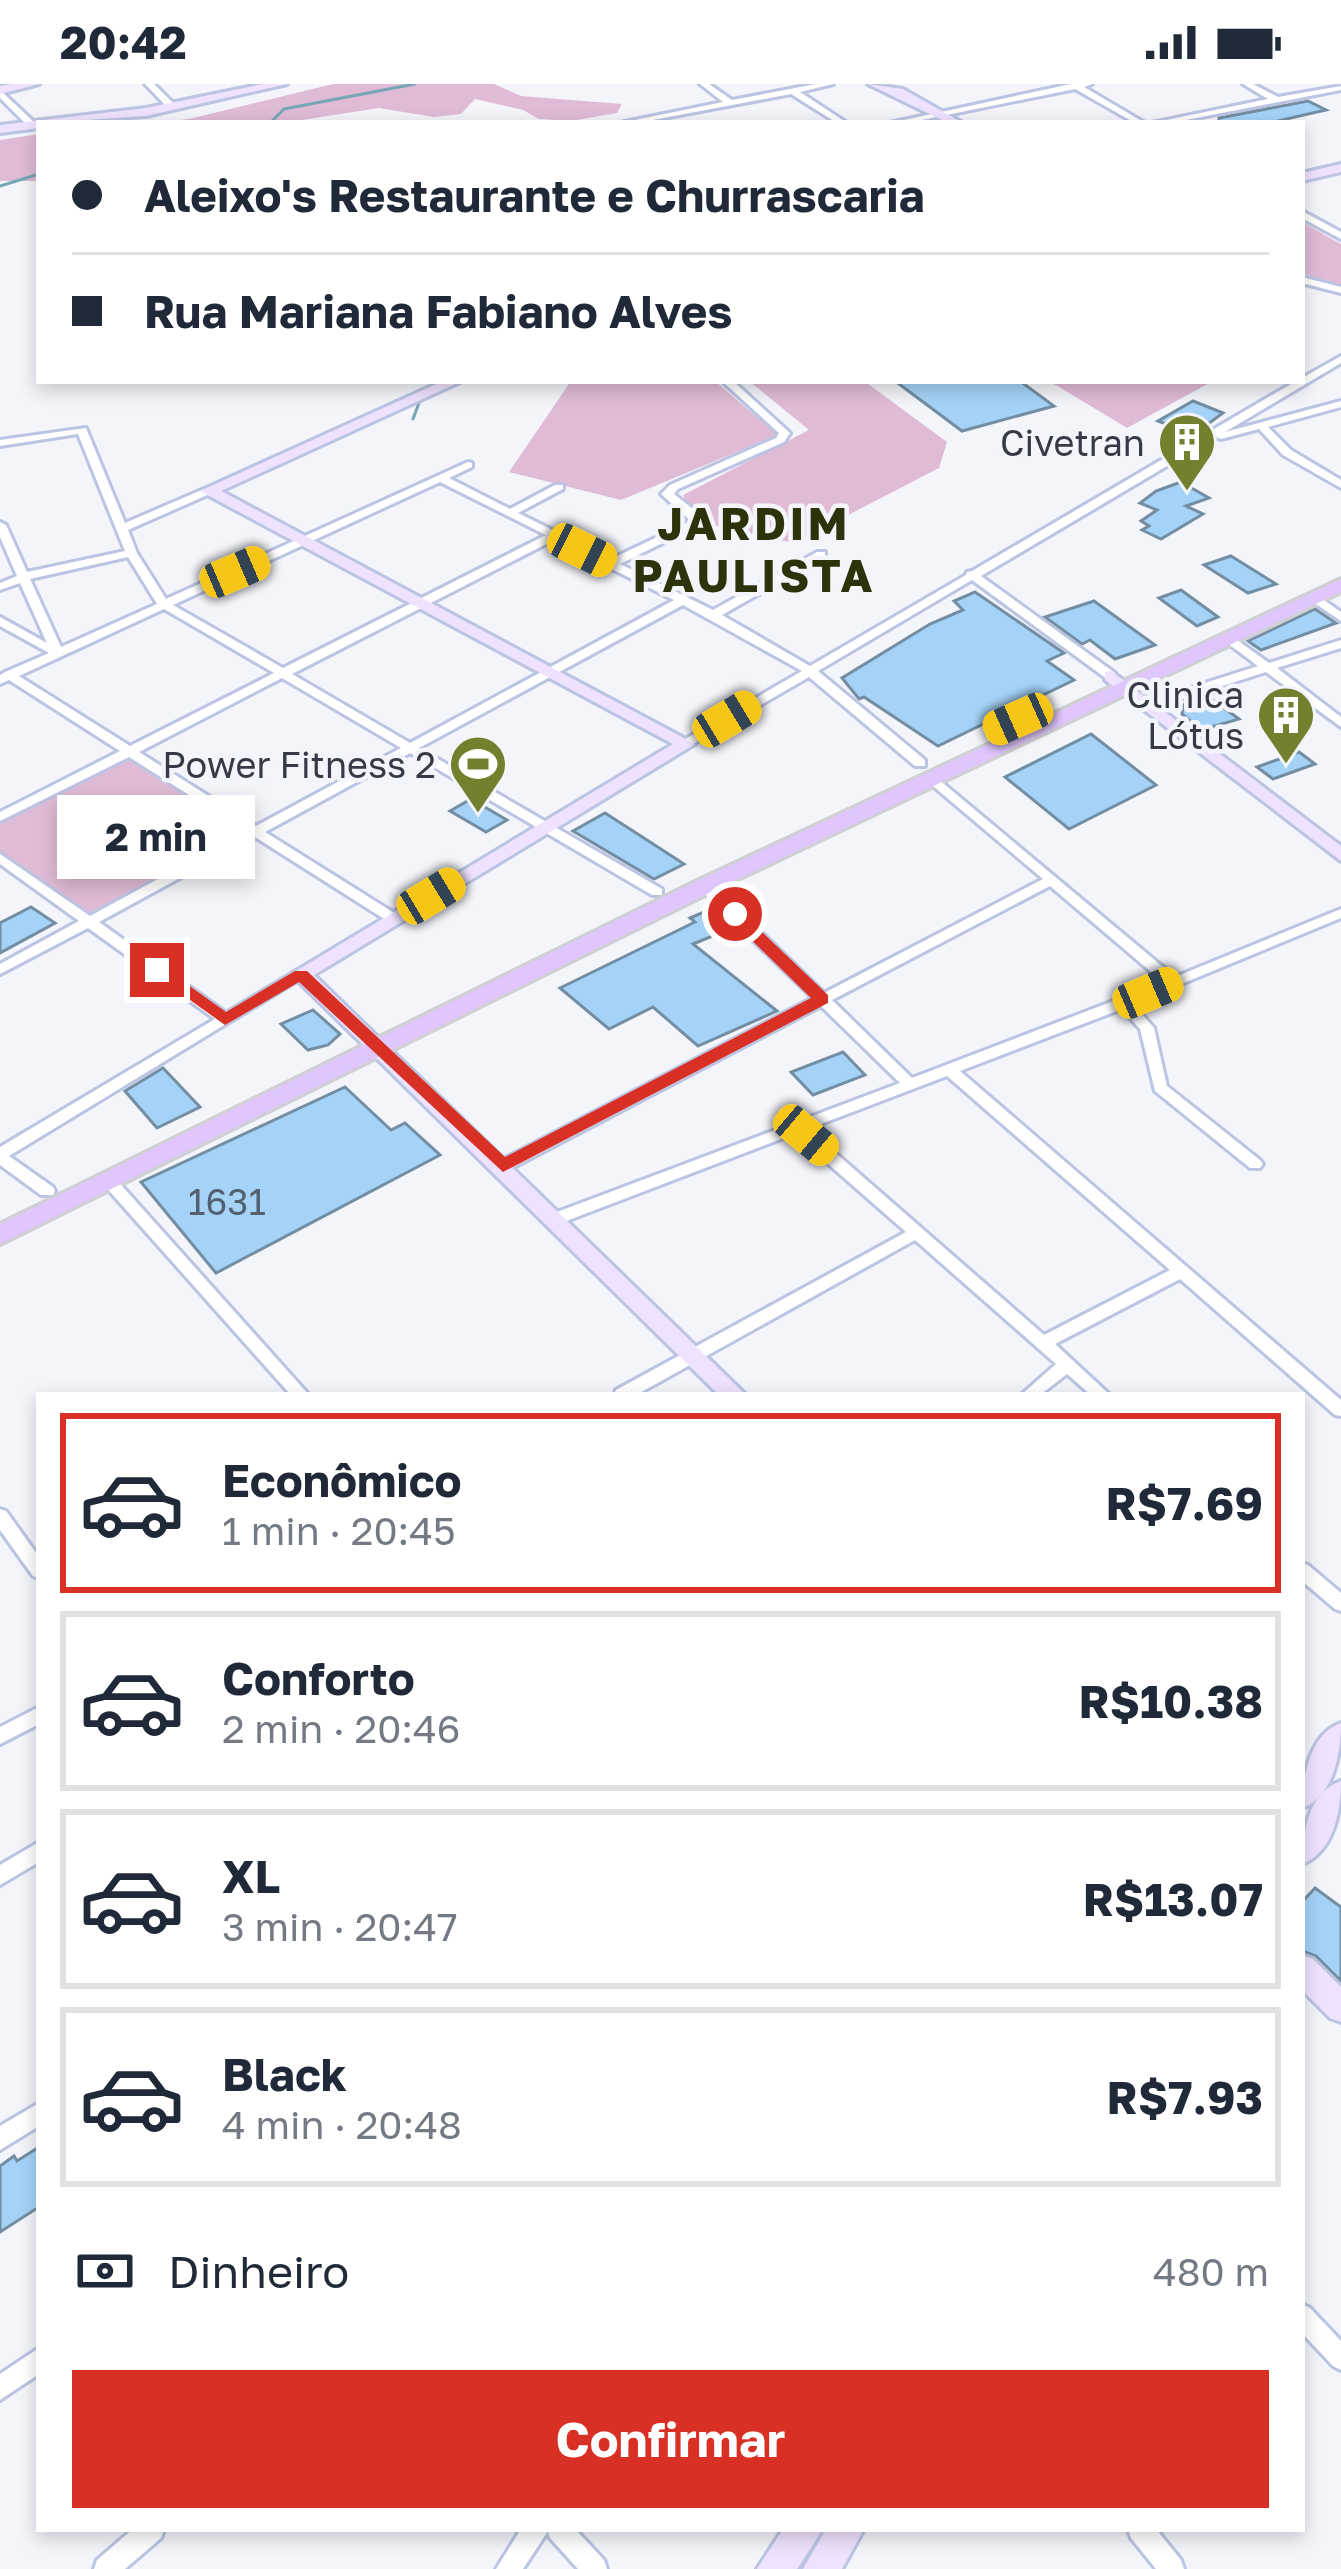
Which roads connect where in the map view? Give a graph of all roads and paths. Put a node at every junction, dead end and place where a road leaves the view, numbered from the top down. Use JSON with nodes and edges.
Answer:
{"nodes":[{"id":1,"x":33,"y":84,"type":"edge"},
{"id":2,"x":149,"y":84,"type":"edge"},
{"id":3,"x":281,"y":84,"type":"edge"},
{"id":4,"x":704,"y":84,"type":"edge"},
{"id":5,"x":829,"y":84,"type":"edge"},
{"id":6,"x":874,"y":84,"type":"edge"},
{"id":7,"x":1247,"y":84,"type":"edge"},
{"id":8,"x":1080,"y":85,"type":"edge"},
{"id":9,"x":2,"y":88,"type":"edge"},
{"id":10,"x":1341,"y":88,"type":"edge"},
{"id":11,"x":792,"y":91,"type":"junction"},
{"id":12,"x":1276,"y":100,"type":"junction"},
{"id":13,"x":726,"y":104,"type":"junction"},
{"id":14,"x":172,"y":106,"type":"junction"},
{"id":15,"x":941,"y":114,"type":"junction"},
{"id":16,"x":71,"y":120,"type":"edge"},
{"id":17,"x":649,"y":120,"type":"edge"},
{"id":18,"x":838,"y":120,"type":"edge"},
{"id":19,"x":910,"y":120,"type":"edge"},
{"id":20,"x":952,"y":120,"type":"edge"},
{"id":21,"x":1136,"y":120,"type":"edge"},
{"id":22,"x":1172,"y":120,"type":"edge"},
{"id":23,"x":35,"y":124,"type":"edge"},
{"id":24,"x":0,"y":129,"type":"edge"},
{"id":25,"x":1341,"y":168,"type":"edge"},
{"id":26,"x":1305,"y":176,"type":"edge"},
{"id":27,"x":1305,"y":216,"type":"edge"},
{"id":28,"x":1341,"y":236,"type":"edge"},
{"id":29,"x":1305,"y":281,"type":"edge"},
{"id":30,"x":1341,"y":290,"type":"edge"},
{"id":31,"x":1341,"y":359,"type":"edge"},
{"id":32,"x":1305,"y":380,"type":"edge"},
{"id":33,"x":448,"y":384,"type":"edge"},
{"id":34,"x":730,"y":384,"type":"edge"},
{"id":35,"x":1298,"y":384,"type":"edge"},
{"id":36,"x":1341,"y":404,"type":"edge"},
{"id":37,"x":1240,"y":418,"type":"junction"},
{"id":38,"x":1263,"y":427,"type":"junction"},
{"id":39,"x":1209,"y":438,"type":"junction"},
{"id":40,"x":0,"y":443,"type":"edge"},
{"id":41,"x":468,"y":465,"type":"dead end"},
{"id":42,"x":440,"y":478,"type":"junction"},
{"id":43,"x":1341,"y":484,"type":"edge"},
{"id":44,"x":559,"y":487,"type":"dead end"},
{"id":45,"x":208,"y":491,"type":"junction"},
{"id":46,"x":508,"y":514,"type":"junction"},
{"id":47,"x":0,"y":525,"type":"edge"},
{"id":48,"x":123,"y":528,"type":"junction"},
{"id":49,"x":553,"y":536,"type":"junction"},
{"id":50,"x":308,"y":541,"type":"junction"},
{"id":51,"x":131,"y":553,"type":"junction"},
{"id":52,"x":821,"y":554,"type":"dead end"},
{"id":53,"x":611,"y":564,"type":"junction"},
{"id":54,"x":1341,"y":568,"type":"edge"},
{"id":55,"x":971,"y":574,"type":"junction"},
{"id":56,"x":26,"y":577,"type":"junction"},
{"id":57,"x":1341,"y":585,"type":"edge"},
{"id":58,"x":0,"y":587,"type":"edge"},
{"id":59,"x":1314,"y":598,"type":"junction"},
{"id":60,"x":683,"y":600,"type":"junction"},
{"id":61,"x":422,"y":602,"type":"junction"},
{"id":62,"x":162,"y":604,"type":"junction"},
{"id":63,"x":713,"y":615,"type":"junction"},
{"id":64,"x":1341,"y":617,"type":"edge"},
{"id":65,"x":0,"y":621,"type":"edge"},
{"id":66,"x":48,"y":630,"type":"junction"},
{"id":67,"x":29,"y":637,"type":"junction"},
{"id":68,"x":1230,"y":639,"type":"junction"},
{"id":69,"x":1341,"y":644,"type":"edge"},
{"id":70,"x":58,"y":653,"type":"junction"},
{"id":71,"x":1268,"y":667,"type":"junction"},
{"id":72,"x":809,"y":670,"type":"junction"},
{"id":73,"x":552,"y":671,"type":"junction"},
{"id":74,"x":283,"y":673,"type":"junction"},
{"id":75,"x":5,"y":678,"type":"edge"},
{"id":76,"x":1118,"y":683,"type":"junction"},
{"id":77,"x":1146,"y":706,"type":"junction"},
{"id":78,"x":1341,"y":723,"type":"edge"},
{"id":79,"x":686,"y":744,"type":"junction"},
{"id":80,"x":409,"y":749,"type":"junction"},
{"id":81,"x":132,"y":750,"type":"junction"},
{"id":82,"x":926,"y":771,"type":"junction"},
{"id":83,"x":0,"y":817,"type":"edge"},
{"id":84,"x":544,"y":829,"type":"junction"},
{"id":85,"x":257,"y":831,"type":"junction"},
{"id":86,"x":1341,"y":855,"type":"edge"},
{"id":87,"x":0,"y":858,"type":"edge"},
{"id":88,"x":1051,"y":880,"type":"junction"},
{"id":89,"x":705,"y":886,"type":"junction"},
{"id":90,"x":657,"y":892,"type":"junction"},
{"id":91,"x":1341,"y":913,"type":"edge"},
{"id":92,"x":394,"y":919,"type":"junction"},
{"id":93,"x":88,"y":922,"type":"junction"},
{"id":94,"x":0,"y":970,"type":"edge"},
{"id":95,"x":301,"y":974,"type":"junction"},
{"id":96,"x":1172,"y":982,"type":"junction"},
{"id":97,"x":822,"y":999,"type":"junction"},
{"id":98,"x":1124,"y":1003,"type":"junction"},
{"id":99,"x":225,"y":1019,"type":"junction"},
{"id":100,"x":373,"y":1042,"type":"junction"},
{"id":101,"x":949,"y":1069,"type":"junction"},
{"id":102,"x":910,"y":1084,"type":"junction"},
{"id":103,"x":796,"y":1127,"type":"junction"},
{"id":104,"x":0,"y":1155,"type":"edge"},
{"id":105,"x":1256,"y":1164,"type":"dead end"},
{"id":106,"x":503,"y":1166,"type":"junction"},
{"id":107,"x":109,"y":1181,"type":"junction"},
{"id":108,"x":47,"y":1191,"type":"junction"},
{"id":109,"x":0,"y":1216,"type":"edge"},
{"id":110,"x":555,"y":1219,"type":"junction"},
{"id":111,"x":918,"y":1232,"type":"junction"},
{"id":112,"x":0,"y":1235,"type":"edge"},
{"id":113,"x":1183,"y":1270,"type":"junction"},
{"id":114,"x":1043,"y":1343,"type":"junction"},
{"id":115,"x":694,"y":1355,"type":"junction"},
{"id":116,"x":1067,"y":1364,"type":"junction"},
{"id":117,"x":299,"y":1392,"type":"edge"},
{"id":118,"x":627,"y":1392,"type":"edge"},
{"id":119,"x":731,"y":1392,"type":"edge"},
{"id":120,"x":1033,"y":1392,"type":"edge"},
{"id":121,"x":1099,"y":1392,"type":"edge"},
{"id":122,"x":1341,"y":1410,"type":"edge"},
{"id":123,"x":0,"y":1516,"type":"edge"},
{"id":124,"x":36,"y":1567,"type":"edge"},
{"id":125,"x":1305,"y":1573,"type":"edge"},
{"id":126,"x":1341,"y":1604,"type":"edge"},
{"id":127,"x":36,"y":1717,"type":"edge"},
{"id":128,"x":0,"y":1736,"type":"edge"},
{"id":129,"x":1338,"y":1744,"type":"edge"},
{"id":130,"x":1305,"y":1792,"type":"edge"},
{"id":131,"x":1341,"y":1792,"type":"edge"},
{"id":132,"x":1305,"y":1846,"type":"edge"},
{"id":133,"x":36,"y":1853,"type":"edge"},
{"id":134,"x":0,"y":1876,"type":"edge"},
{"id":135,"x":1305,"y":1972,"type":"edge"},
{"id":136,"x":1341,"y":2008,"type":"edge"},
{"id":137,"x":36,"y":2115,"type":"edge"},
{"id":138,"x":0,"y":2139,"type":"edge"},
{"id":139,"x":1305,"y":2319,"type":"edge"},
{"id":140,"x":1341,"y":2358,"type":"edge"},
{"id":141,"x":36,"y":2362,"type":"edge"},
{"id":142,"x":0,"y":2388,"type":"edge"},
{"id":143,"x":149,"y":2532,"type":"edge"},
{"id":144,"x":534,"y":2532,"type":"edge"},
{"id":145,"x":562,"y":2532,"type":"edge"},
{"id":146,"x":803,"y":2532,"type":"edge"},
{"id":147,"x":844,"y":2532,"type":"edge"},
{"id":148,"x":1142,"y":2532,"type":"edge"},
{"id":149,"x":782,"y":2566,"type":"edge"},
{"id":150,"x":106,"y":2569,"type":"edge"},
{"id":151,"x":508,"y":2569,"type":"edge"},
{"id":152,"x":596,"y":2569,"type":"edge"},
{"id":153,"x":821,"y":2569,"type":"edge"},
{"id":154,"x":1172,"y":2569,"type":"edge"}],
"edges":[{"from":1,"to":9,"type":"street"},
{"from":2,"to":14,"type":"street"},
{"from":3,"to":14,"type":"street"},
{"from":4,"to":13,"type":"street"},
{"from":5,"to":11,"type":"street"},
{"from":6,"to":15,"type":"street"},
{"from":7,"to":12,"type":"street"},
{"from":8,"to":15,"type":"street"},
{"from":8,"to":21,"type":"street"},
{"from":9,"to":23,"type":"street"},
{"from":10,"to":12,"type":"street"},
{"from":11,"to":13,"type":"street"},
{"from":11,"to":18,"type":"street"},
{"from":12,"to":22,"type":"street"},
{"from":13,"to":17,"type":"street"},
{"from":14,"to":16,"type":"street"},
{"from":15,"to":19,"type":"street"},
{"from":15,"to":20,"type":"street"},
{"from":23,"to":24,"type":"street"},
{"from":25,"to":26,"type":"street"},
{"from":27,"to":28,"type":"street"},
{"from":29,"to":30,"type":"street"},
{"from":31,"to":32,"type":"street"},
{"from":33,"to":45,"type":"street"},
{"from":34,"to":53,"type":"street"},
{"from":35,"to":37,"type":"street"},
{"from":36,"to":38,"type":"street"},
{"from":37,"to":38,"type":"street"},
{"from":37,"to":39,"type":"street"},
{"from":38,"to":39,"type":"street"},
{"from":38,"to":43,"type":"street"},
{"from":39,"to":55,"type":"street"},
{"from":40,"to":48,"type":"street"},
{"from":41,"to":42,"type":"street"},
{"from":42,"to":46,"type":"street"},
{"from":42,"to":50,"type":"street"},
{"from":44,"to":46,"type":"street"},
{"from":45,"to":48,"type":"street"},
{"from":45,"to":50,"type":"street"},
{"from":46,"to":49,"type":"street"},
{"from":47,"to":56,"type":"street"},
{"from":48,"to":51,"type":"street"},
{"from":49,"to":53,"type":"street"},
{"from":49,"to":61,"type":"street"},
{"from":50,"to":61,"type":"street"},
{"from":50,"to":62,"type":"street"},
{"from":51,"to":56,"type":"street"},
{"from":51,"to":62,"type":"street"},
{"from":52,"to":63,"type":"street"},
{"from":53,"to":60,"type":"street"},
{"from":54,"to":76,"type":"main road"},
{"from":55,"to":72,"type":"street"},
{"from":55,"to":76,"type":"street"},
{"from":56,"to":58,"type":"street"},
{"from":56,"to":66,"type":"street"},
{"from":57,"to":59,"type":"main road"},
{"from":59,"to":64,"type":"street"},
{"from":59,"to":68,"type":"main road"},
{"from":60,"to":63,"type":"street"},
{"from":60,"to":73,"type":"street"},
{"from":61,"to":73,"type":"street"},
{"from":61,"to":74,"type":"street"},
{"from":62,"to":70,"type":"street"},
{"from":62,"to":74,"type":"street"},
{"from":63,"to":72,"type":"street"},
{"from":65,"to":67,"type":"street"},
{"from":66,"to":67,"type":"street"},
{"from":66,"to":70,"type":"street"},
{"from":67,"to":70,"type":"street"},
{"from":68,"to":71,"type":"street"},
{"from":68,"to":76,"type":"main road"},
{"from":69,"to":71,"type":"street"},
{"from":70,"to":75,"type":"street"},
{"from":71,"to":77,"type":"street"},
{"from":71,"to":78,"type":"street"},
{"from":72,"to":79,"type":"street"},
{"from":72,"to":82,"type":"street"},
{"from":73,"to":79,"type":"street"},
{"from":73,"to":80,"type":"street"},
{"from":74,"to":80,"type":"street"},
{"from":74,"to":81,"type":"street"},
{"from":75,"to":81,"type":"street"},
{"from":76,"to":77,"type":"street"},
{"from":76,"to":82,"type":"main road"},
{"from":77,"to":86,"type":"street"},
{"from":79,"to":84,"type":"street"},
{"from":80,"to":84,"type":"street"},
{"from":80,"to":85,"type":"street"},
{"from":81,"to":83,"type":"street"},
{"from":81,"to":85,"type":"street"},
{"from":82,"to":88,"type":"street"},
{"from":82,"to":89,"type":"main road"},
{"from":82,"to":90,"type":"main road"},
{"from":84,"to":90,"type":"street"},
{"from":84,"to":92,"type":"street"},
{"from":85,"to":92,"type":"street"},
{"from":85,"to":93,"type":"street"},
{"from":87,"to":93,"type":"street"},
{"from":88,"to":96,"type":"street"},
{"from":88,"to":97,"type":"street"},
{"from":89,"to":97,"type":"street"},
{"from":89,"to":100,"type":"main road"},
{"from":90,"to":100,"type":"main road"},
{"from":91,"to":96,"type":"street"},
{"from":92,"to":95,"type":"street"},
{"from":93,"to":94,"type":"street"},
{"from":93,"to":99,"type":"street"},
{"from":95,"to":99,"type":"street"},
{"from":95,"to":100,"type":"street"},
{"from":96,"to":98,"type":"street"},
{"from":97,"to":102,"type":"street"},
{"from":97,"to":106,"type":"street"},
{"from":98,"to":101,"type":"street"},
{"from":98,"to":105,"type":"street"},
{"from":99,"to":104,"type":"street"},
{"from":100,"to":106,"type":"street"},
{"from":100,"to":107,"type":"main road"},
{"from":100,"to":108,"type":"main road"},
{"from":101,"to":102,"type":"street"},
{"from":101,"to":113,"type":"street"},
{"from":102,"to":103,"type":"street"},
{"from":103,"to":110,"type":"street"},
{"from":103,"to":111,"type":"street"},
{"from":104,"to":108,"type":"street"},
{"from":106,"to":110,"type":"street"},
{"from":107,"to":112,"type":"main road"},
{"from":107,"to":117,"type":"street"},
{"from":108,"to":109,"type":"main road"},
{"from":110,"to":115,"type":"street"},
{"from":111,"to":114,"type":"street"},
{"from":111,"to":115,"type":"street"},
{"from":113,"to":114,"type":"street"},
{"from":113,"to":122,"type":"street"},
{"from":114,"to":116,"type":"street"},
{"from":115,"to":118,"type":"street"},
{"from":115,"to":119,"type":"street"},
{"from":116,"to":120,"type":"street"},
{"from":116,"to":121,"type":"street"},
{"from":123,"to":124,"type":"street"},
{"from":125,"to":126,"type":"street"},
{"from":127,"to":128,"type":"street"},
{"from":129,"to":130,"type":"street"},
{"from":131,"to":132,"type":"street"},
{"from":133,"to":134,"type":"street"},
{"from":135,"to":136,"type":"street"},
{"from":137,"to":138,"type":"street"},
{"from":139,"to":140,"type":"street"},
{"from":141,"to":142,"type":"street"},
{"from":143,"to":150,"type":"street"},
{"from":144,"to":151,"type":"street"},
{"from":145,"to":152,"type":"street"},
{"from":146,"to":149,"type":"street"},
{"from":147,"to":153,"type":"street"},
{"from":148,"to":154,"type":"street"}]}
